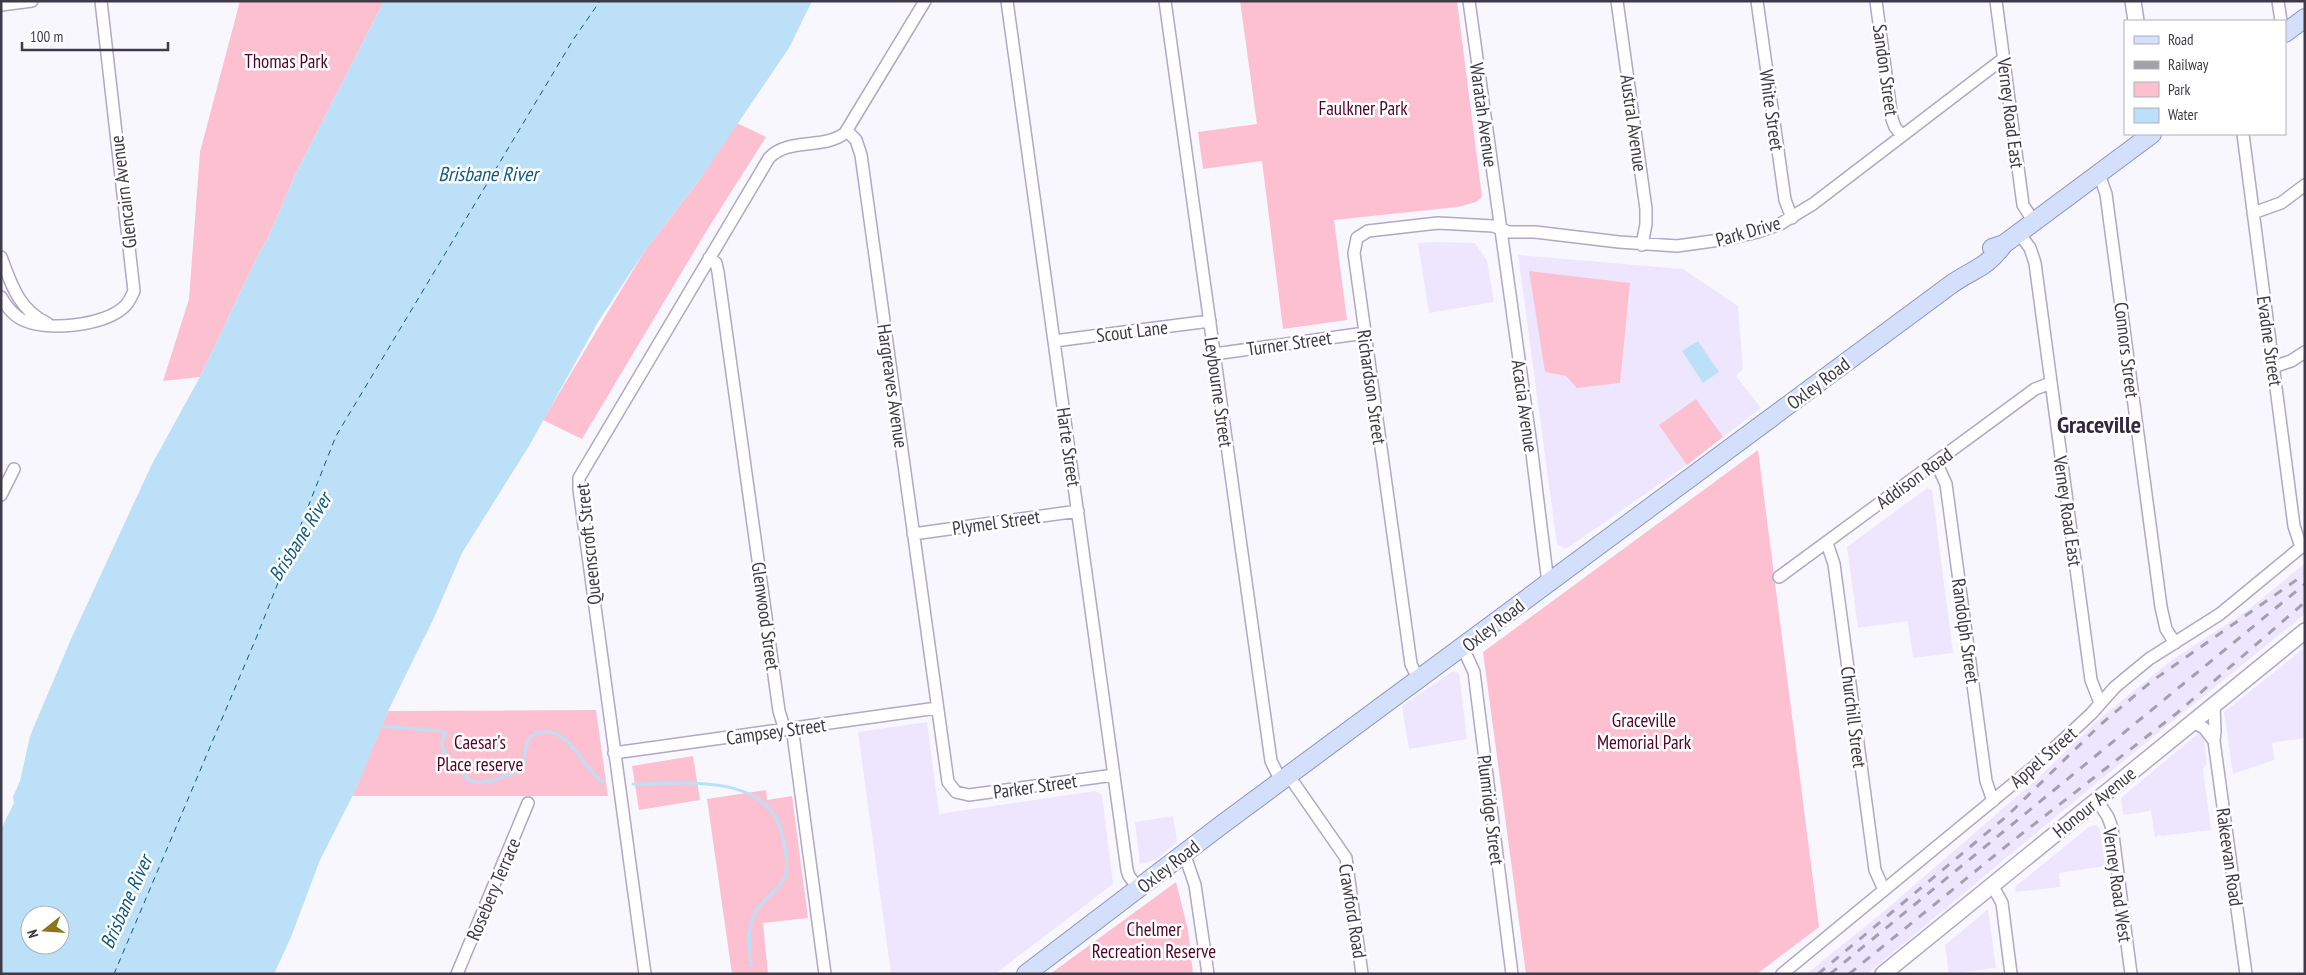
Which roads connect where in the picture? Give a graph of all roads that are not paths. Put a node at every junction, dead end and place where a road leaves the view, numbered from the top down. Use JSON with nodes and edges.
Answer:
{"nodes":[{"id":1,"x":32,"y":1,"type":"edge"},
{"id":2,"x":100,"y":1,"type":"edge"},
{"id":3,"x":925,"y":1,"type":"edge"},
{"id":4,"x":1008,"y":1,"type":"edge"},
{"id":5,"x":1165,"y":1,"type":"edge"},
{"id":6,"x":1469,"y":1,"type":"edge"},
{"id":7,"x":1617,"y":1,"type":"edge"},
{"id":8,"x":1757,"y":1,"type":"edge"},
{"id":9,"x":1876,"y":1,"type":"edge"},
{"id":10,"x":1996,"y":1,"type":"edge"},
{"id":11,"x":2133,"y":1,"type":"edge"},
{"id":12,"x":2278,"y":1,"type":"edge"},
{"id":13,"x":1,"y":5,"type":"edge"},
{"id":14,"x":2305,"y":18,"type":"edge"},
{"id":15,"x":2136,"y":20,"type":"edge"},
{"id":16,"x":2283,"y":20,"type":"edge"},
{"id":17,"x":2286,"y":28,"type":"edge"},
{"id":18,"x":2004,"y":58,"type":"junction"},
{"id":19,"x":847,"y":131,"type":"junction"},
{"id":20,"x":2149,"y":135,"type":"edge"},
{"id":21,"x":2243,"y":135,"type":"edge"},
{"id":22,"x":1902,"y":136,"type":"junction"},
{"id":23,"x":2099,"y":174,"type":"junction"},
{"id":24,"x":2305,"y":185,"type":"edge"},
{"id":25,"x":2253,"y":213,"type":"junction"},
{"id":26,"x":1792,"y":218,"type":"junction"},
{"id":27,"x":2034,"y":222,"type":"junction"},
{"id":28,"x":1501,"y":229,"type":"junction"},
{"id":29,"x":2019,"y":233,"type":"junction"},
{"id":30,"x":1642,"y":244,"type":"junction"},
{"id":31,"x":1,"y":257,"type":"edge"},
{"id":32,"x":709,"y":258,"type":"junction"},
{"id":33,"x":1,"y":296,"type":"edge"},
{"id":34,"x":1210,"y":321,"type":"junction"},
{"id":35,"x":55,"y":326,"type":"junction"},
{"id":36,"x":1364,"y":333,"type":"junction"},
{"id":37,"x":1054,"y":341,"type":"junction"},
{"id":38,"x":2305,"y":352,"type":"edge"},
{"id":39,"x":1214,"y":354,"type":"junction"},
{"id":40,"x":2273,"y":367,"type":"junction"},
{"id":41,"x":2051,"y":383,"type":"junction"},
{"id":42,"x":1936,"y":462,"type":"junction"},
{"id":43,"x":14,"y":469,"type":"dead end"},
{"id":44,"x":1,"y":495,"type":"edge"},
{"id":45,"x":1078,"y":511,"type":"junction"},
{"id":46,"x":914,"y":534,"type":"junction"},
{"id":47,"x":1826,"y":543,"type":"junction"},
{"id":48,"x":2303,"y":546,"type":"edge"},
{"id":49,"x":1779,"y":577,"type":"dead end"},
{"id":50,"x":1548,"y":582,"type":"junction"},
{"id":51,"x":2305,"y":632,"type":"edge"},
{"id":52,"x":2175,"y":643,"type":"junction"},
{"id":53,"x":1464,"y":648,"type":"junction"},
{"id":54,"x":1419,"y":681,"type":"junction"},
{"id":55,"x":2100,"y":703,"type":"junction"},
{"id":56,"x":2214,"y":706,"type":"junction"},
{"id":57,"x":937,"y":708,"type":"junction"},
{"id":58,"x":2194,"y":722,"type":"junction"},
{"id":59,"x":788,"y":729,"type":"junction"},
{"id":60,"x":2214,"y":741,"type":"junction"},
{"id":61,"x":614,"y":754,"type":"junction"},
{"id":62,"x":1114,"y":775,"type":"junction"},
{"id":63,"x":1285,"y":778,"type":"junction"},
{"id":64,"x":956,"y":792,"type":"joint"},
{"id":65,"x":1993,"y":800,"type":"junction"},
{"id":66,"x":2097,"y":800,"type":"junction"},
{"id":67,"x":528,"y":803,"type":"dead end"},
{"id":68,"x":1184,"y":853,"type":"junction"},
{"id":69,"x":1992,"y":884,"type":"junction"},
{"id":70,"x":1139,"y":889,"type":"junction"},
{"id":71,"x":1884,"y":890,"type":"junction"},
{"id":72,"x":457,"y":974,"type":"edge"},
{"id":73,"x":645,"y":974,"type":"edge"},
{"id":74,"x":825,"y":974,"type":"edge"},
{"id":75,"x":1026,"y":974,"type":"edge"},
{"id":76,"x":1208,"y":974,"type":"edge"},
{"id":77,"x":1362,"y":974,"type":"edge"},
{"id":78,"x":1512,"y":974,"type":"edge"},
{"id":79,"x":1782,"y":974,"type":"edge"},
{"id":80,"x":1883,"y":974,"type":"edge"},
{"id":81,"x":2011,"y":974,"type":"edge"},
{"id":82,"x":2131,"y":974,"type":"edge"},
{"id":83,"x":2246,"y":974,"type":"edge"}],
"edges":[{"from":1,"to":13,"type":"street"},
{"from":2,"to":35,"type":"street","name":"Glencairn Avenue"},
{"from":3,"to":19,"type":"street"},
{"from":4,"to":37,"type":"street","name":"Harte Street"},
{"from":5,"to":34,"type":"street","name":"Leybourne Street"},
{"from":6,"to":28,"type":"street","name":"Waratah Avenue"},
{"from":7,"to":30,"type":"street","name":"Austral Avenue"},
{"from":8,"to":26,"type":"street","name":"White Street"},
{"from":9,"to":22,"type":"street","name":"Sandon Street"},
{"from":10,"to":18,"type":"street","name":"Verney Road East"},
{"from":11,"to":15,"type":"main road"},
{"from":12,"to":16,"type":"street"},
{"from":14,"to":17,"type":"main road"},
{"from":18,"to":22,"type":"street","name":"Park Drive"},
{"from":18,"to":27,"type":"street","name":"Verney Road East"},
{"from":19,"to":32,"type":"street","name":"Queenscroft Street"},
{"from":19,"to":46,"type":"street","name":"Hargreaves Avenue"},
{"from":20,"to":23,"type":"main road","name":"Oxley Road"},
{"from":21,"to":25,"type":"street","name":"Evadne Street"},
{"from":22,"to":26,"type":"street","name":"Park Drive"},
{"from":23,"to":27,"type":"main road","name":"Oxley Road"},
{"from":23,"to":52,"type":"street","name":"Connors Street"},
{"from":24,"to":25,"type":"street"},
{"from":25,"to":40,"type":"street","name":"Evadne Street"},
{"from":26,"to":30,"type":"street","name":"Park Drive"},
{"from":27,"to":29,"type":"main road","name":"Oxley Road"},
{"from":28,"to":30,"type":"street","name":"Park Drive"},
{"from":28,"to":36,"type":"street","name":"Richardson Street"},
{"from":28,"to":50,"type":"street","name":"Acacia Avenue"},
{"from":29,"to":41,"type":"street","name":"Verney Road East"},
{"from":29,"to":50,"type":"main road","name":"Oxley Road"},
{"from":31,"to":35,"type":"street"},
{"from":32,"to":59,"type":"street","name":"Glenwood Street"},
{"from":32,"to":61,"type":"street","name":"Queenscroft Street"},
{"from":33,"to":35,"type":"street","name":"Glencairn Avenue"},
{"from":34,"to":37,"type":"street","name":"Scout Lane"},
{"from":34,"to":39,"type":"street","name":"Leybourne Street"},
{"from":36,"to":39,"type":"street","name":"Turner Street"},
{"from":36,"to":54,"type":"street","name":"Richardson Street"},
{"from":37,"to":45,"type":"street","name":"Harte Street"},
{"from":38,"to":40,"type":"street"},
{"from":39,"to":63,"type":"street","name":"Leybourne Street"},
{"from":40,"to":48,"type":"street","name":"Evadne Street"},
{"from":41,"to":42,"type":"street","name":"Addison Road"},
{"from":41,"to":55,"type":"street","name":"Verney Road East"},
{"from":42,"to":47,"type":"street","name":"Addison Road"},
{"from":42,"to":65,"type":"street","name":"Randolph Street"},
{"from":43,"to":44,"type":"street"},
{"from":45,"to":46,"type":"street","name":"Plymel Street"},
{"from":45,"to":62,"type":"street","name":"Harte Street"},
{"from":46,"to":57,"type":"street","name":"Hargreaves Avenue"},
{"from":47,"to":49,"type":"street","name":"Addison Road"},
{"from":47,"to":71,"type":"street","name":"Churchill Street"},
{"from":48,"to":52,"type":"street","name":"Appel Street"},
{"from":50,"to":53,"type":"main road","name":"Oxley Road"},
{"from":51,"to":56,"type":"main road","name":"Honour Avenue"},
{"from":52,"to":55,"type":"street","name":"Appel Street"},
{"from":53,"to":54,"type":"main road","name":"Oxley Road"},
{"from":53,"to":78,"type":"street","name":"Plumridge Street"},
{"from":54,"to":63,"type":"main road","name":"Oxley Road"},
{"from":55,"to":65,"type":"street","name":"Appel Street"},
{"from":56,"to":58,"type":"main road","name":"Honour Avenue"},
{"from":56,"to":60,"type":"street","name":"Rakeevan Road"},
{"from":57,"to":59,"type":"street","name":"Campsey Street"},
{"from":57,"to":64,"type":"street","name":"Hargreaves Avenue"},
{"from":58,"to":60,"type":"street"},
{"from":58,"to":66,"type":"main road","name":"Honour Avenue"},
{"from":59,"to":61,"type":"street","name":"Campsey Street"},
{"from":59,"to":74,"type":"street","name":"Glenwood Street"},
{"from":60,"to":83,"type":"street","name":"Rakeevan Road"},
{"from":61,"to":73,"type":"street","name":"Queenscroft Street"},
{"from":62,"to":64,"type":"street","name":"Parker Street"},
{"from":62,"to":70,"type":"street","name":"Harte Street"},
{"from":63,"to":68,"type":"main road","name":"Oxley Road"},
{"from":63,"to":77,"type":"street","name":"Crawford Road"},
{"from":65,"to":71,"type":"street","name":"Appel Street"},
{"from":66,"to":69,"type":"main road","name":"Honour Avenue"},
{"from":66,"to":82,"type":"street","name":"Verney Road West"},
{"from":67,"to":72,"type":"street","name":"Rosebery Terrace"},
{"from":68,"to":70,"type":"main road","name":"Oxley Road"},
{"from":68,"to":76,"type":"street"},
{"from":69,"to":80,"type":"main road","name":"Honour Avenue"},
{"from":69,"to":81,"type":"street"},
{"from":70,"to":75,"type":"main road","name":"Oxley Road"},
{"from":71,"to":79,"type":"street","name":"Appel Street"}]}
